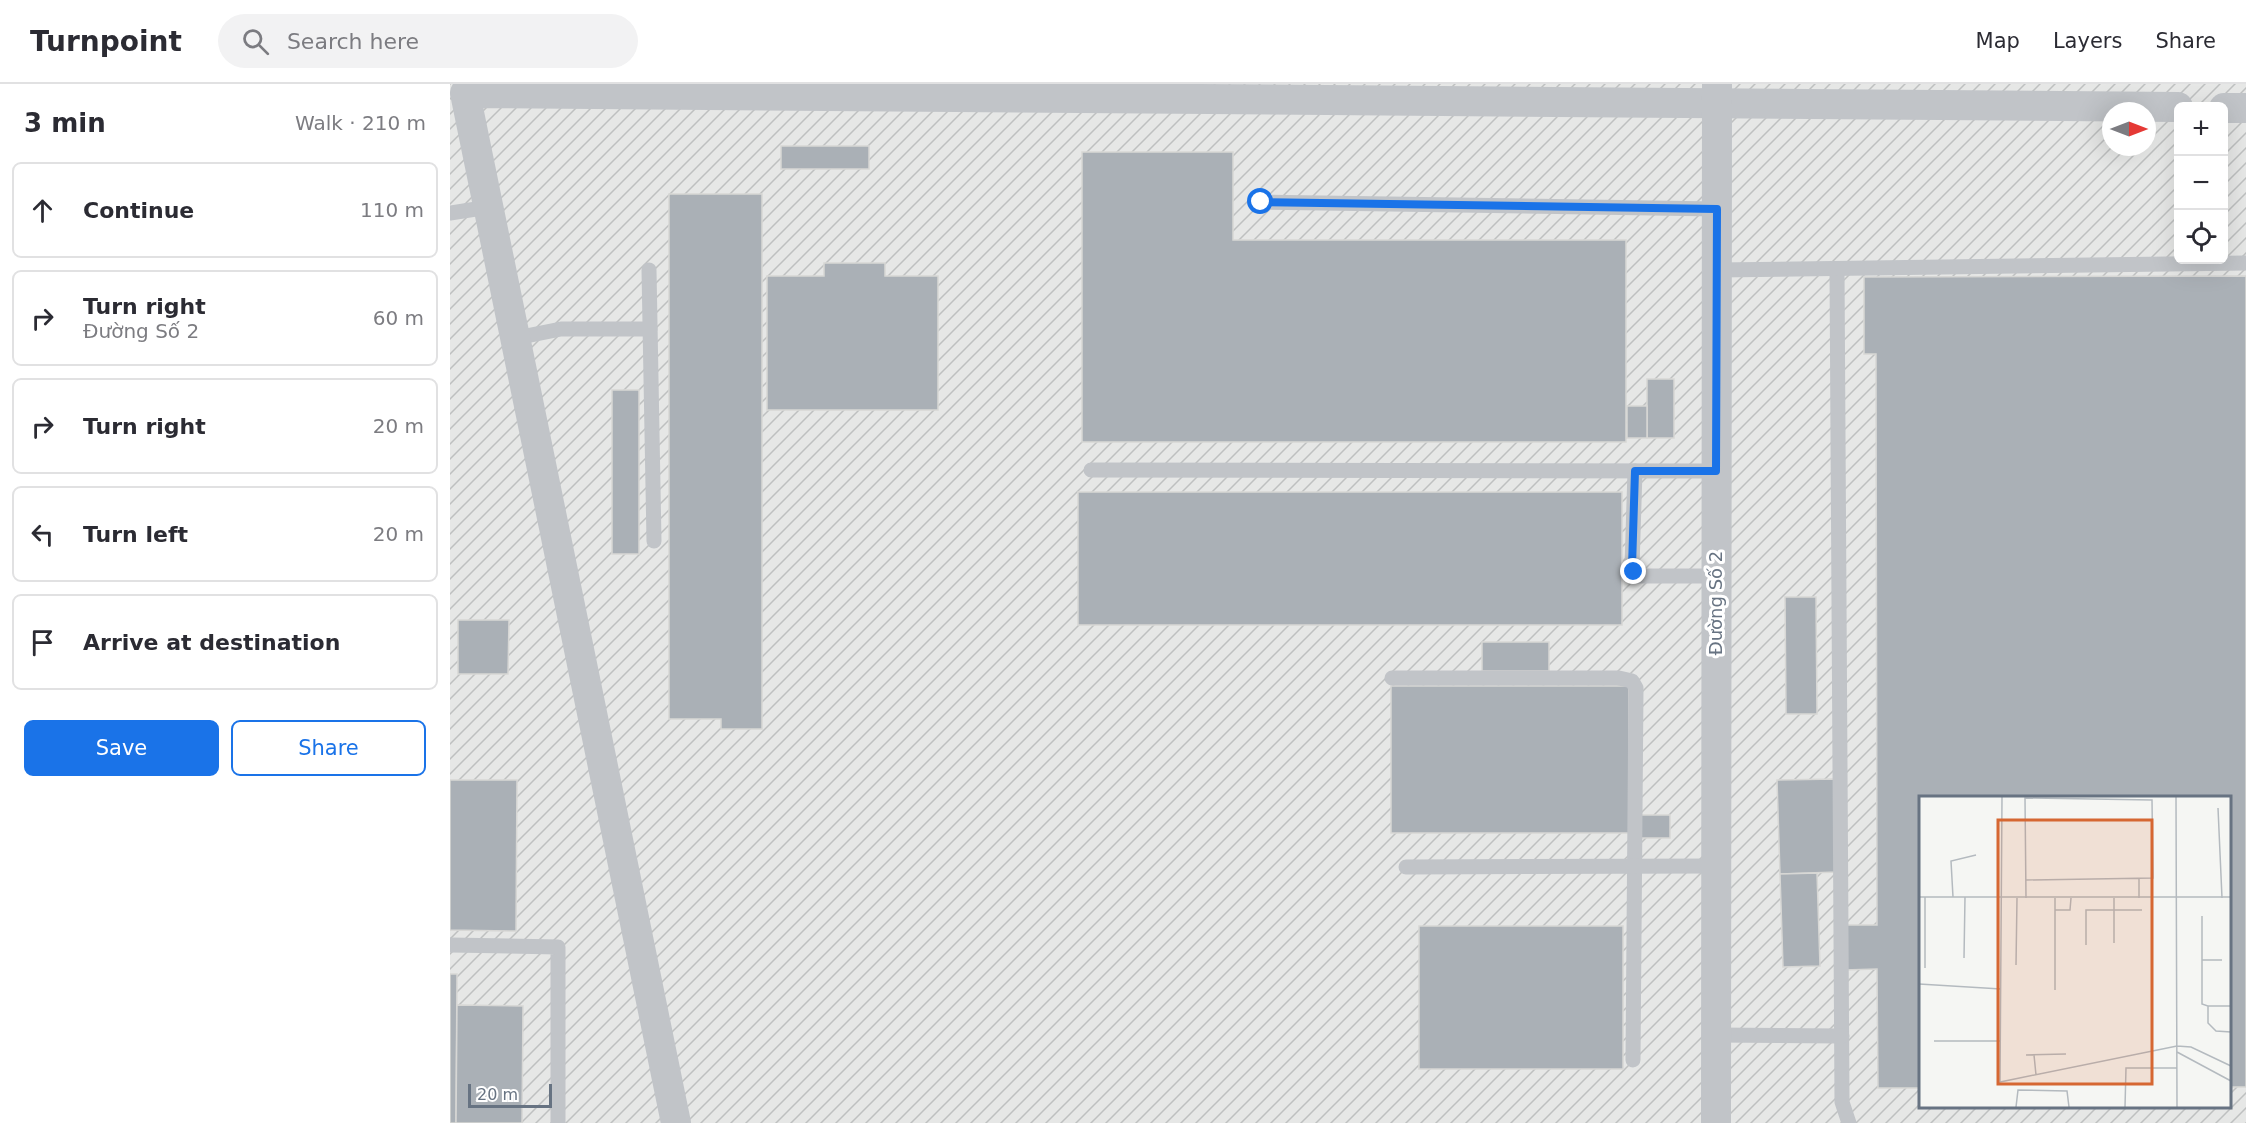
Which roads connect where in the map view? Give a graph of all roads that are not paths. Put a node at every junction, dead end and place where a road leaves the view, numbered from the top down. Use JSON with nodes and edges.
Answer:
{"nodes":[{"id":1,"x":746,"y":90,"type":"edge"},
{"id":2,"x":1095,"y":91,"type":"edge"},
{"id":3,"x":1717,"y":94,"type":"edge"},
{"id":4,"x":2174,"y":107,"type":"edge"},
{"id":5,"x":2228,"y":108,"type":"edge"},
{"id":6,"x":2246,"y":108,"type":"edge"},
{"id":7,"x":1261,"y":202,"type":"dead end"},
{"id":8,"x":489,"y":207,"type":"junction"},
{"id":9,"x":1717,"y":209,"type":"junction"},
{"id":10,"x":450,"y":213,"type":"edge"},
{"id":11,"x":2246,"y":263,"type":"edge"},
{"id":12,"x":1837,"y":269,"type":"junction"},
{"id":13,"x":649,"y":270,"type":"dead end"},
{"id":14,"x":1717,"y":270,"type":"junction"},
{"id":15,"x":650,"y":328,"type":"junction"},
{"id":16,"x":516,"y":338,"type":"junction"},
{"id":17,"x":1091,"y":470,"type":"dead end"},
{"id":18,"x":1635,"y":471,"type":"junction"},
{"id":19,"x":1716,"y":471,"type":"junction"},
{"id":20,"x":654,"y":541,"type":"dead end"},
{"id":21,"x":1716,"y":576,"type":"junction"},
{"id":22,"x":1392,"y":678,"type":"dead end"},
{"id":23,"x":1634,"y":866,"type":"junction"},
{"id":24,"x":1716,"y":866,"type":"junction"},
{"id":25,"x":1406,"y":867,"type":"dead end"},
{"id":26,"x":450,"y":945,"type":"edge"},
{"id":27,"x":1715,"y":1035,"type":"junction"},
{"id":28,"x":1842,"y":1036,"type":"junction"},
{"id":29,"x":1633,"y":1060,"type":"dead end"},
{"id":30,"x":558,"y":1123,"type":"edge"},
{"id":31,"x":676,"y":1123,"type":"edge"},
{"id":32,"x":1716,"y":1123,"type":"edge"},
{"id":33,"x":1849,"y":1123,"type":"edge"}],
"edges":[{"from":1,"to":2,"type":"street"},
{"from":1,"to":8,"type":"street"},
{"from":2,"to":3,"type":"street"},
{"from":3,"to":4,"type":"street"},
{"from":3,"to":9,"type":"street","name":"Đường Số 2"},
{"from":5,"to":6,"type":"street"},
{"from":7,"to":9,"type":"lane"},
{"from":8,"to":10,"type":"lane"},
{"from":8,"to":16,"type":"street"},
{"from":9,"to":14,"type":"street","name":"Đường Số 2"},
{"from":11,"to":12,"type":"lane"},
{"from":12,"to":14,"type":"lane"},
{"from":12,"to":28,"type":"lane"},
{"from":13,"to":15,"type":"lane"},
{"from":14,"to":19,"type":"street","name":"Đường Số 2"},
{"from":15,"to":16,"type":"lane"},
{"from":15,"to":20,"type":"lane"},
{"from":16,"to":31,"type":"street"},
{"from":17,"to":18,"type":"lane"},
{"from":18,"to":19,"type":"lane"},
{"from":18,"to":21,"type":"lane"},
{"from":19,"to":21,"type":"street","name":"Đường Số 2"},
{"from":21,"to":24,"type":"street","name":"Đường Số 2"},
{"from":22,"to":23,"type":"lane"},
{"from":23,"to":24,"type":"lane"},
{"from":23,"to":25,"type":"lane"},
{"from":23,"to":29,"type":"lane"},
{"from":24,"to":27,"type":"street","name":"Đường Số 2"},
{"from":26,"to":30,"type":"lane"},
{"from":27,"to":28,"type":"lane"},
{"from":27,"to":32,"type":"street","name":"Đường Số 2"},
{"from":28,"to":33,"type":"lane"}]}
